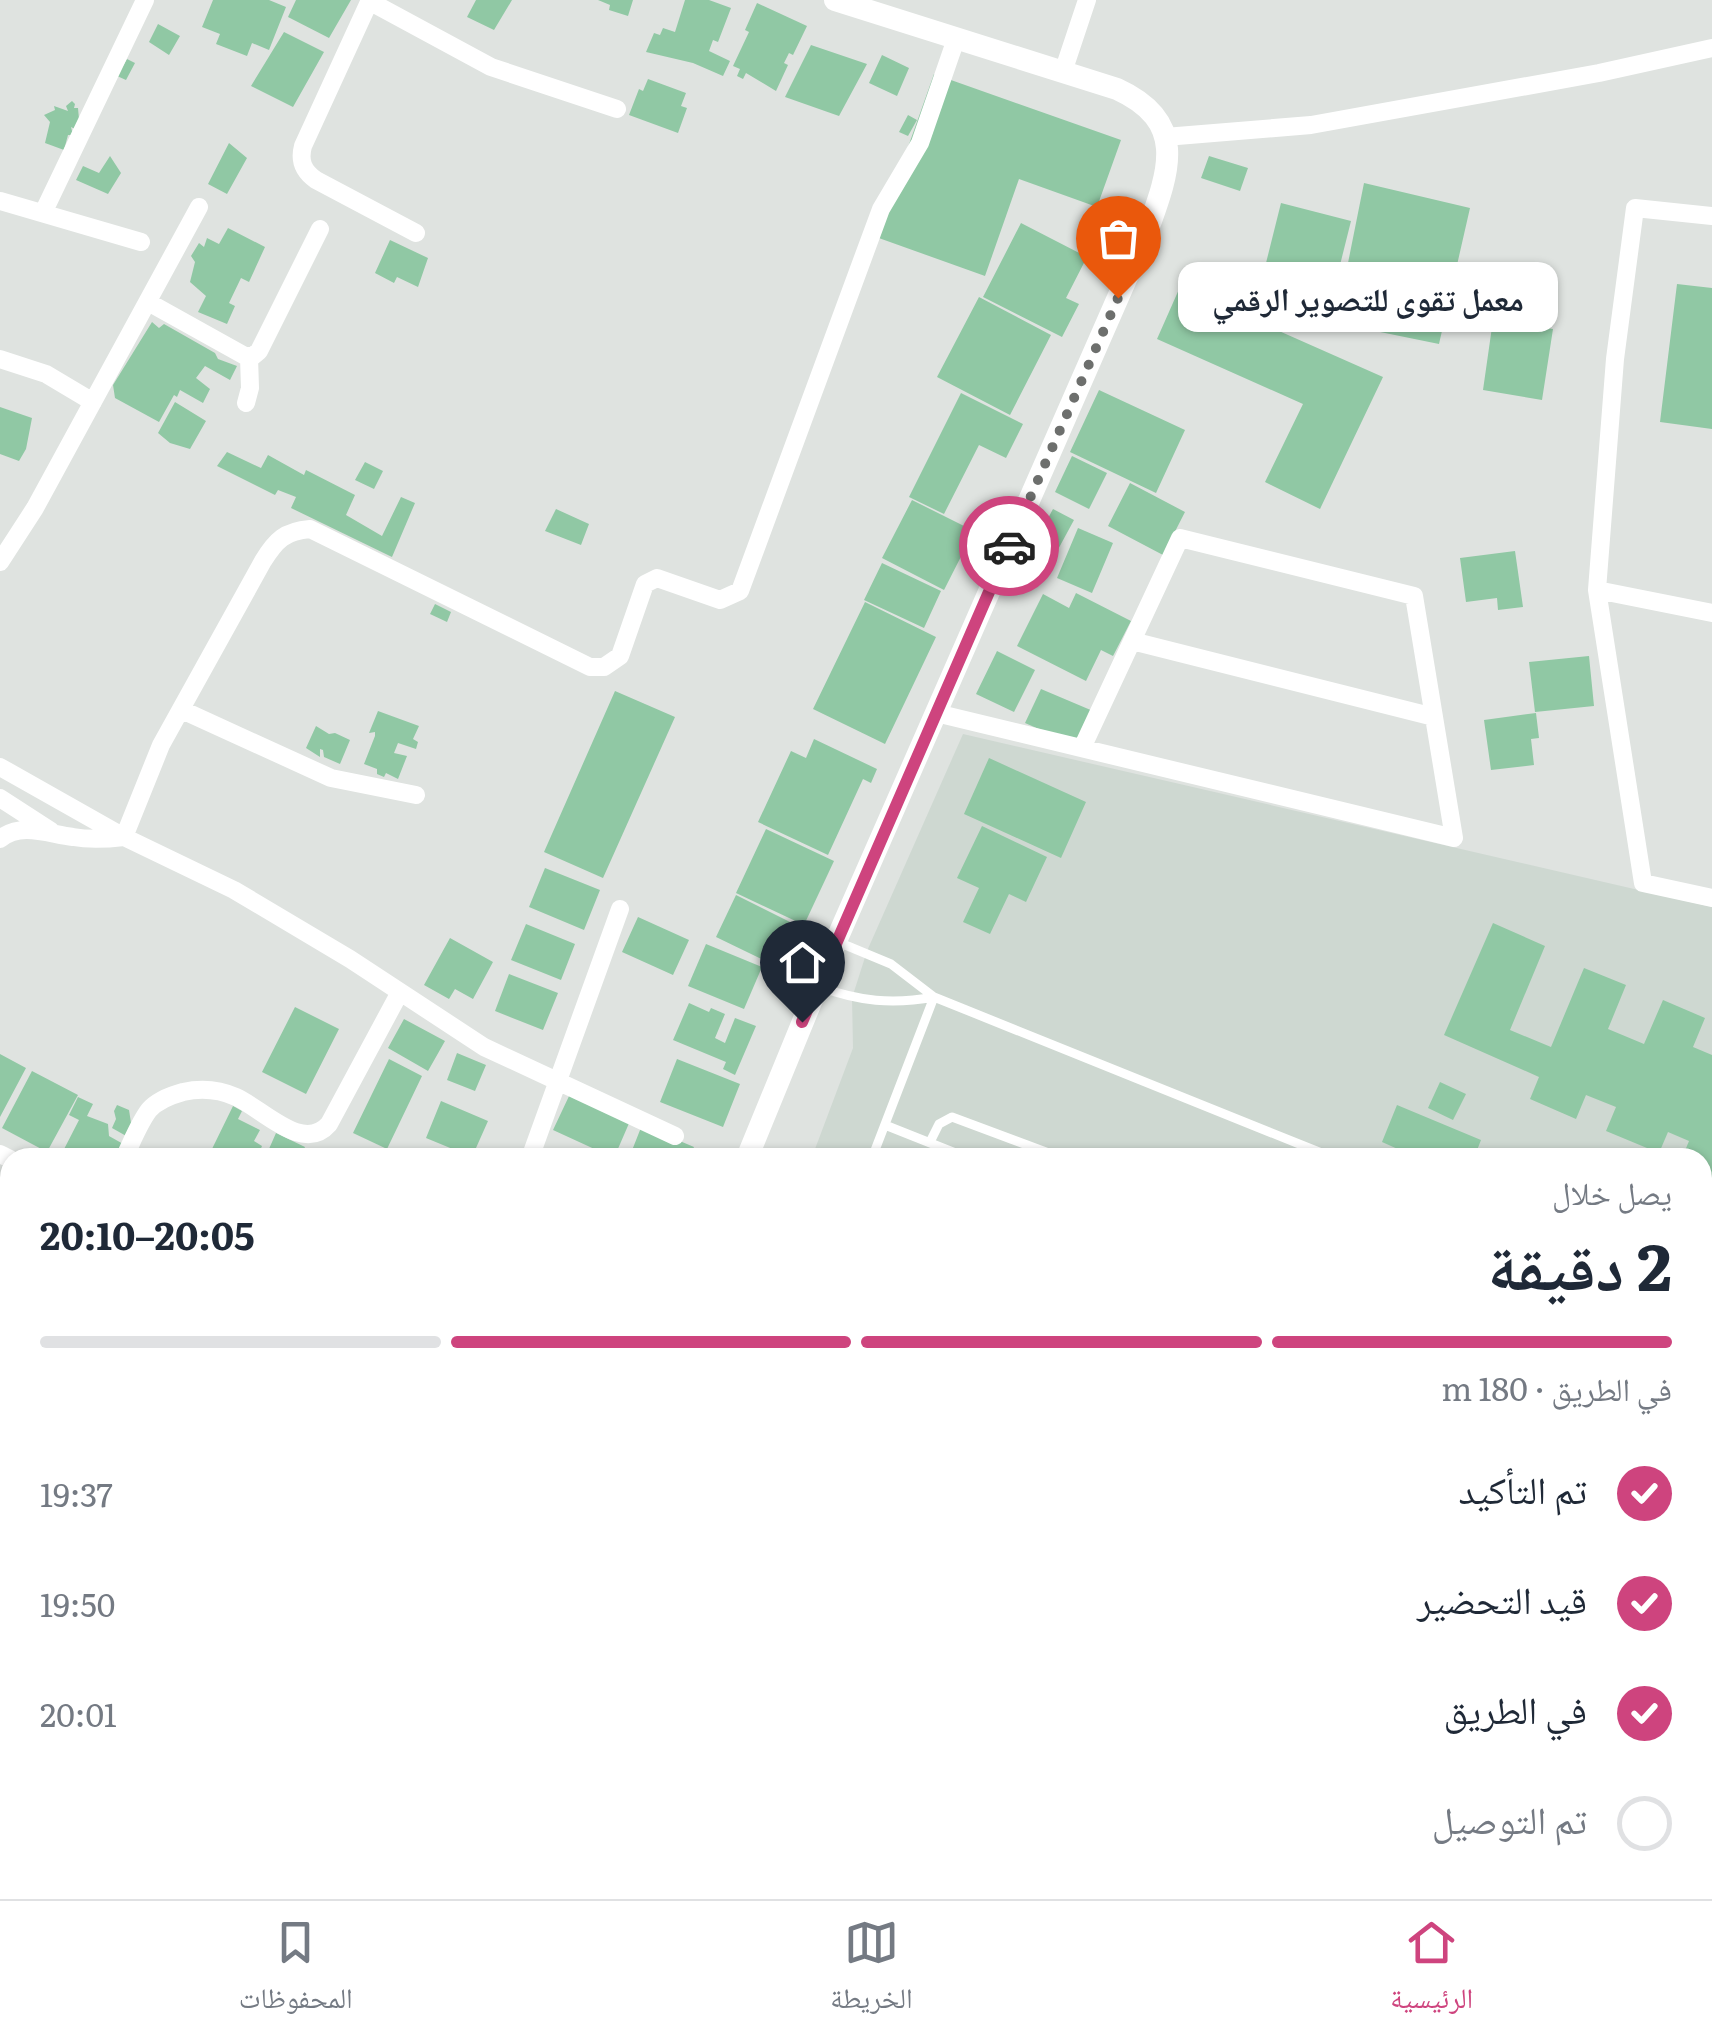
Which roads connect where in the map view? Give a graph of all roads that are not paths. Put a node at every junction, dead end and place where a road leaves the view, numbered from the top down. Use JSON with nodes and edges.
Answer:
{"nodes":[{"id":1,"x":145,"y":0,"type":"edge"},
{"id":2,"x":835,"y":0,"type":"edge"},
{"id":3,"x":1088,"y":0,"type":"edge"},
{"id":4,"x":370,"y":1,"type":"edge"},
{"id":5,"x":956,"y":39,"type":"junction"},
{"id":6,"x":1712,"y":48,"type":"edge"},
{"id":7,"x":1064,"y":72,"type":"junction"},
{"id":8,"x":617,"y":109,"type":"dead end"},
{"id":9,"x":1166,"y":136,"type":"junction"},
{"id":10,"x":0,"y":200,"type":"edge"},
{"id":11,"x":199,"y":207,"type":"dead end"},
{"id":12,"x":43,"y":214,"type":"junction"},
{"id":13,"x":1712,"y":216,"type":"edge"},
{"id":14,"x":320,"y":229,"type":"dead end"},
{"id":15,"x":416,"y":233,"type":"dead end"},
{"id":16,"x":140,"y":242,"type":"dead end"},
{"id":17,"x":148,"y":302,"type":"junction"},
{"id":18,"x":249,"y":356,"type":"junction"},
{"id":19,"x":0,"y":359,"type":"edge"},
{"id":20,"x":93,"y":402,"type":"junction"},
{"id":21,"x":246,"y":403,"type":"dead end"},
{"id":22,"x":0,"y":562,"type":"edge"},
{"id":23,"x":1597,"y":590,"type":"junction"},
{"id":24,"x":1712,"y":613,"type":"edge"},
{"id":25,"x":1132,"y":642,"type":"junction"},
{"id":26,"x":182,"y":710,"type":"junction"},
{"id":27,"x":936,"y":713,"type":"junction"},
{"id":28,"x":1434,"y":717,"type":"junction"},
{"id":29,"x":1082,"y":748,"type":"junction"},
{"id":30,"x":6,"y":770,"type":"edge"},
{"id":31,"x":416,"y":795,"type":"dead end"},
{"id":32,"x":0,"y":796,"type":"edge"},
{"id":33,"x":56,"y":834,"type":"junction"},
{"id":34,"x":124,"y":837,"type":"junction"},
{"id":35,"x":0,"y":839,"type":"edge"},
{"id":36,"x":1712,"y":898,"type":"edge"},
{"id":37,"x":620,"y":909,"type":"dead end"},
{"id":38,"x":836,"y":941,"type":"junction"},
{"id":39,"x":817,"y":986,"type":"junction"},
{"id":40,"x":400,"y":992,"type":"junction"},
{"id":41,"x":934,"y":998,"type":"junction"},
{"id":42,"x":558,"y":1082,"type":"junction"},
{"id":43,"x":885,"y":1125,"type":"junction"},
{"id":44,"x":675,"y":1136,"type":"dead end"},
{"id":45,"x":930,"y":1142,"type":"junction"},
{"id":46,"x":129,"y":1148,"type":"edge"},
{"id":47,"x":534,"y":1148,"type":"edge"},
{"id":48,"x":751,"y":1148,"type":"edge"},
{"id":49,"x":876,"y":1148,"type":"edge"},
{"id":50,"x":944,"y":1148,"type":"edge"},
{"id":51,"x":1035,"y":1148,"type":"edge"},
{"id":52,"x":1309,"y":1148,"type":"edge"}],
"edges":[{"from":1,"to":12,"type":"street"},
{"from":2,"to":5,"type":"street"},
{"from":3,"to":7,"type":"street"},
{"from":4,"to":8,"type":"street"},
{"from":4,"to":15,"type":"street"},
{"from":5,"to":7,"type":"street"},
{"from":5,"to":26,"type":"street"},
{"from":6,"to":9,"type":"street"},
{"from":7,"to":9,"type":"street"},
{"from":9,"to":27,"type":"street"},
{"from":10,"to":12,"type":"street"},
{"from":11,"to":17,"type":"street"},
{"from":12,"to":16,"type":"street"},
{"from":13,"to":23,"type":"street"},
{"from":14,"to":18,"type":"street"},
{"from":17,"to":18,"type":"street"},
{"from":17,"to":20,"type":"street"},
{"from":18,"to":21,"type":"street"},
{"from":19,"to":20,"type":"street"},
{"from":20,"to":22,"type":"street"},
{"from":23,"to":24,"type":"street"},
{"from":23,"to":36,"type":"street"},
{"from":25,"to":28,"type":"street"},
{"from":25,"to":28,"type":"street"},
{"from":25,"to":29,"type":"street"},
{"from":26,"to":31,"type":"street"},
{"from":26,"to":34,"type":"street"},
{"from":27,"to":29,"type":"street"},
{"from":27,"to":38,"type":"street"},
{"from":28,"to":29,"type":"street"},
{"from":30,"to":32,"type":"street"},
{"from":30,"to":34,"type":"street"},
{"from":32,"to":33,"type":"street"},
{"from":33,"to":34,"type":"street"},
{"from":33,"to":35,"type":"street"},
{"from":34,"to":40,"type":"street"},
{"from":37,"to":42,"type":"street"},
{"from":38,"to":39,"type":"street"},
{"from":38,"to":41,"type":"lane"},
{"from":39,"to":41,"type":"lane"},
{"from":39,"to":48,"type":"street"},
{"from":40,"to":42,"type":"street"},
{"from":40,"to":46,"type":"street"},
{"from":41,"to":43,"type":"lane"},
{"from":41,"to":52,"type":"lane"},
{"from":42,"to":44,"type":"street"},
{"from":42,"to":47,"type":"street"},
{"from":43,"to":45,"type":"lane"},
{"from":43,"to":49,"type":"lane"},
{"from":45,"to":50,"type":"lane"},
{"from":45,"to":51,"type":"lane"}]}
